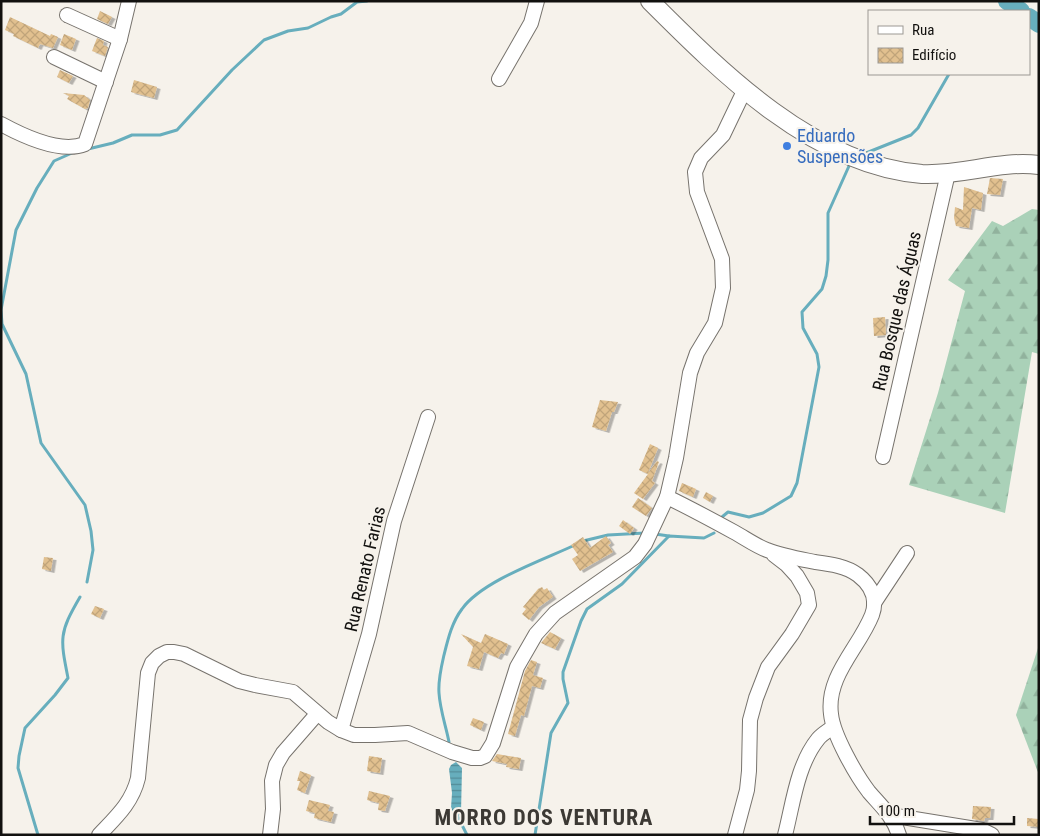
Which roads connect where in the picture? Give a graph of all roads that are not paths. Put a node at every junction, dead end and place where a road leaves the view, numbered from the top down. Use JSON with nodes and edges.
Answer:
{"nodes":[{"id":1,"x":129,"y":1,"type":"edge"},
{"id":2,"x":537,"y":1,"type":"edge"},
{"id":3,"x":650,"y":1,"type":"edge"},
{"id":4,"x":67,"y":15,"type":"dead end"},
{"id":5,"x":120,"y":39,"type":"junction"},
{"id":6,"x":54,"y":57,"type":"dead end"},
{"id":7,"x":499,"y":78,"type":"dead end"},
{"id":8,"x":106,"y":82,"type":"junction"},
{"id":9,"x":745,"y":89,"type":"junction"},
{"id":10,"x":1,"y":124,"type":"edge"},
{"id":11,"x":1039,"y":165,"type":"edge"},
{"id":12,"x":948,"y":173,"type":"junction"},
{"id":13,"x":428,"y":417,"type":"dead end"},
{"id":14,"x":883,"y":457,"type":"dead end"},
{"id":15,"x":667,"y":496,"type":"junction"},
{"id":16,"x":767,"y":550,"type":"junction"},
{"id":17,"x":906,"y":553,"type":"dead end"},
{"id":18,"x":874,"y":603,"type":"junction"},
{"id":19,"x":317,"y":714,"type":"junction"},
{"id":20,"x":833,"y":727,"type":"junction"},
{"id":21,"x":341,"y":730,"type":"junction"},
{"id":22,"x":890,"y":815,"type":"junction"},
{"id":23,"x":99,"y":835,"type":"edge"},
{"id":24,"x":270,"y":835,"type":"edge"},
{"id":25,"x":735,"y":835,"type":"edge"},
{"id":26,"x":785,"y":835,"type":"edge"},
{"id":27,"x":898,"y":835,"type":"edge"},
{"id":28,"x":992,"y":835,"type":"edge"}],
"edges":[{"from":1,"to":5,"type":"street"},
{"from":2,"to":7,"type":"street"},
{"from":3,"to":9,"type":"main road"},
{"from":4,"to":5,"type":"street"},
{"from":5,"to":8,"type":"street"},
{"from":6,"to":8,"type":"street"},
{"from":8,"to":10,"type":"street"},
{"from":9,"to":12,"type":"main road"},
{"from":9,"to":15,"type":"street"},
{"from":11,"to":12,"type":"main road"},
{"from":12,"to":14,"type":"street","name":"Rua Bosque das Águas"},
{"from":13,"to":21,"type":"street","name":"Rua Renato Farias"},
{"from":15,"to":16,"type":"street"},
{"from":15,"to":21,"type":"street"},
{"from":16,"to":18,"type":"street"},
{"from":16,"to":25,"type":"street"},
{"from":17,"to":18,"type":"street"},
{"from":18,"to":20,"type":"street"},
{"from":19,"to":21,"type":"street"},
{"from":19,"to":23,"type":"street"},
{"from":19,"to":24,"type":"street"},
{"from":20,"to":22,"type":"street"},
{"from":20,"to":26,"type":"street"},
{"from":22,"to":27,"type":"street"},
{"from":22,"to":28,"type":"street"}]}
